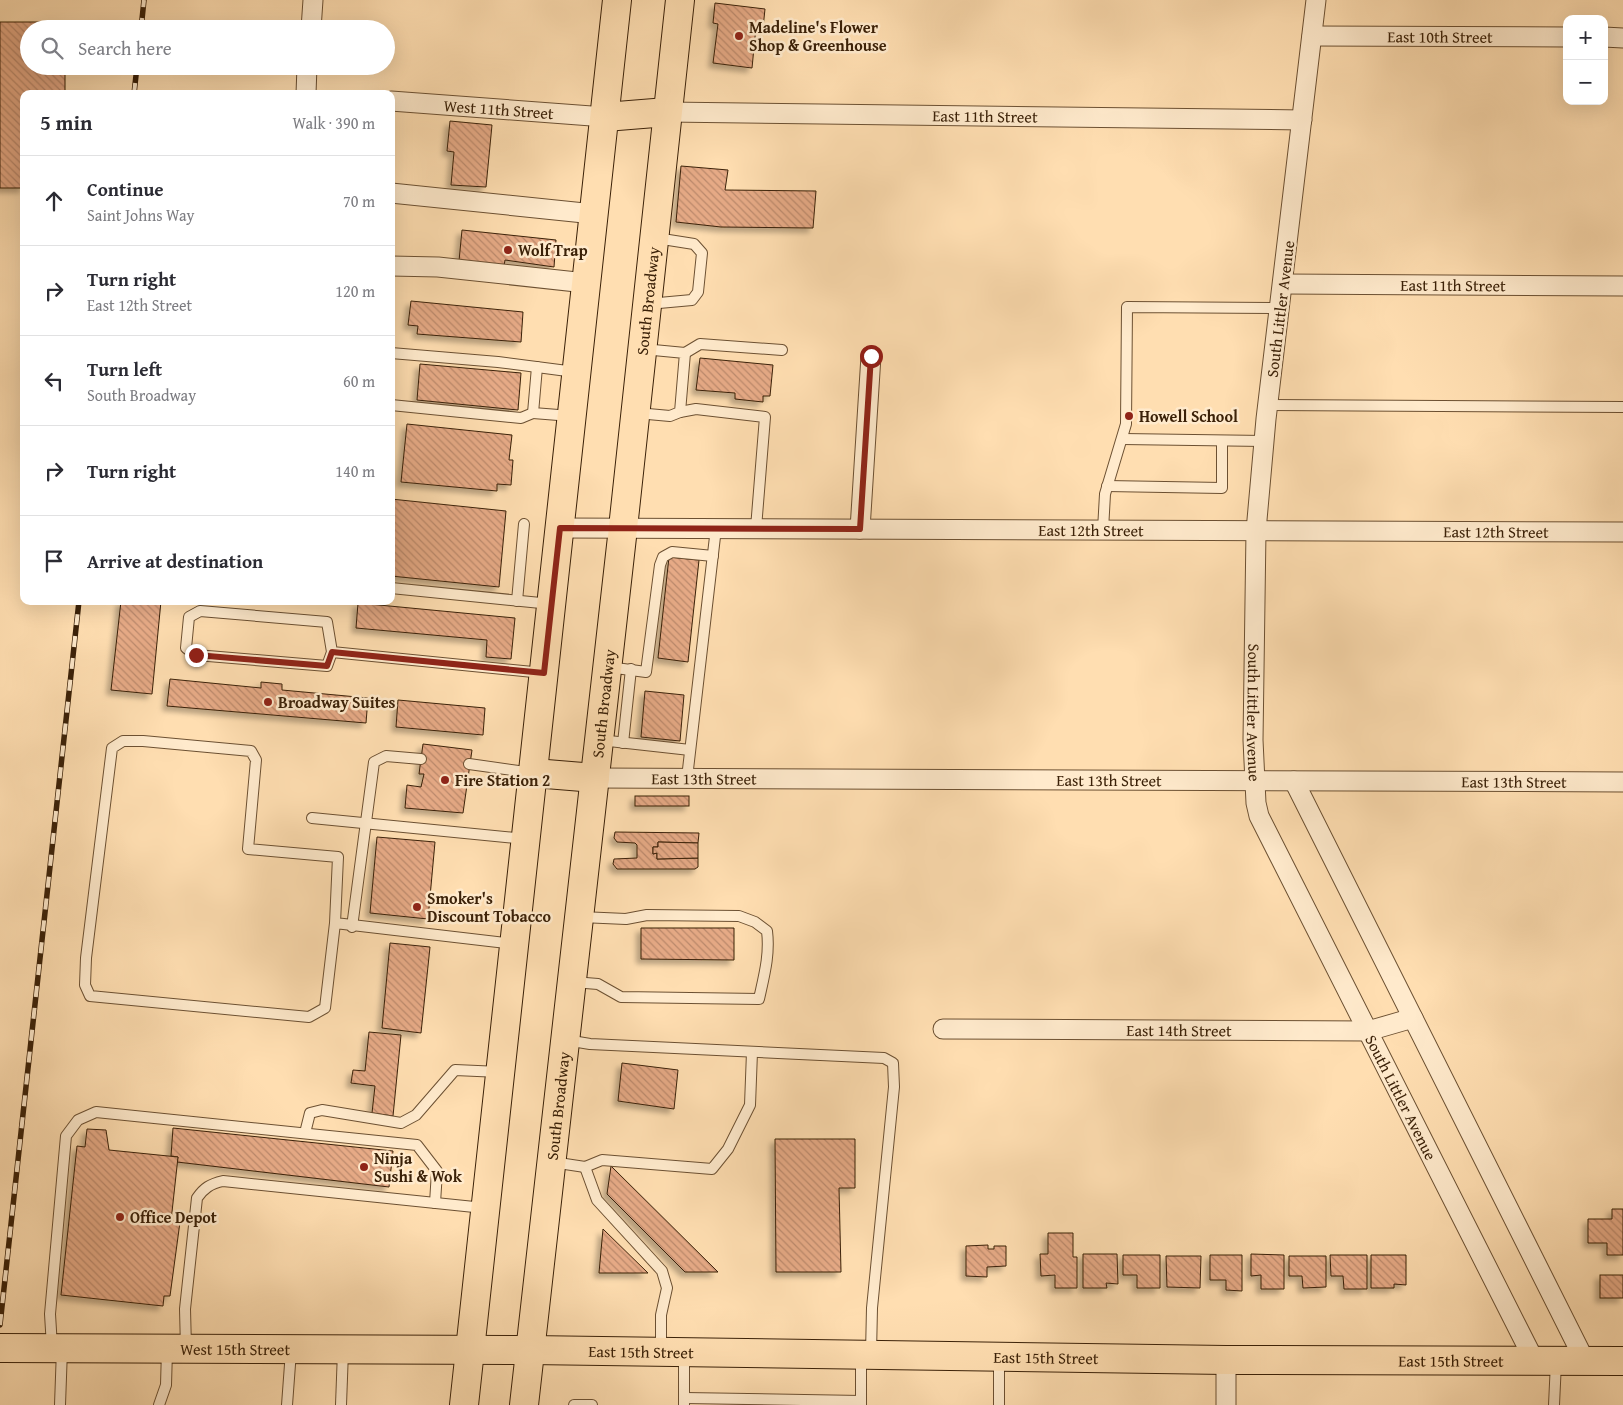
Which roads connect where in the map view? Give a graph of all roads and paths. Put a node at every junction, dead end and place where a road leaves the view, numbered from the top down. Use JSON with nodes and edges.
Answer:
{"nodes":[{"id":1,"x":313,"y":0,"type":"edge"},
{"id":2,"x":616,"y":0,"type":"edge"},
{"id":3,"x":680,"y":0,"type":"edge"},
{"id":4,"x":1316,"y":0,"type":"edge"},
{"id":5,"x":312,"y":20,"type":"edge"},
{"id":6,"x":1312,"y":36,"type":"junction"},
{"id":7,"x":1563,"y":37,"type":"edge"},
{"id":8,"x":1608,"y":37,"type":"edge"},
{"id":9,"x":1623,"y":38,"type":"edge"},
{"id":10,"x":307,"y":75,"type":"edge"},
{"id":11,"x":306,"y":90,"type":"edge"},
{"id":12,"x":395,"y":100,"type":"edge"},
{"id":13,"x":668,"y":112,"type":"junction"},
{"id":14,"x":605,"y":117,"type":"junction"},
{"id":15,"x":1302,"y":120,"type":"junction"},
{"id":16,"x":395,"y":193,"type":"edge"},
{"id":17,"x":594,"y":214,"type":"junction"},
{"id":18,"x":654,"y":237,"type":"junction"},
{"id":19,"x":395,"y":266,"type":"edge"},
{"id":20,"x":586,"y":283,"type":"junction"},
{"id":21,"x":1284,"y":284,"type":"junction"},
{"id":22,"x":1623,"y":286,"type":"edge"},
{"id":23,"x":647,"y":304,"type":"junction"},
{"id":24,"x":1280,"y":308,"type":"junction"},
{"id":25,"x":642,"y":349,"type":"junction"},
{"id":26,"x":782,"y":350,"type":"dead end"},
{"id":27,"x":685,"y":353,"type":"junction"},
{"id":28,"x":395,"y":354,"type":"edge"},
{"id":29,"x":871,"y":356,"type":"dead end"},
{"id":30,"x":538,"y":367,"type":"junction"},
{"id":31,"x":576,"y":372,"type":"junction"},
{"id":32,"x":395,"y":405,"type":"edge"},
{"id":33,"x":1268,"y":405,"type":"junction"},
{"id":34,"x":1623,"y":407,"type":"edge"},
{"id":35,"x":680,"y":412,"type":"junction"},
{"id":36,"x":533,"y":413,"type":"junction"},
{"id":37,"x":636,"y":413,"type":"junction"},
{"id":38,"x":572,"y":416,"type":"junction"},
{"id":39,"x":1123,"y":438,"type":"junction"},
{"id":40,"x":1222,"y":440,"type":"junction"},
{"id":41,"x":1264,"y":441,"type":"junction"},
{"id":42,"x":1107,"y":486,"type":"junction"},
{"id":43,"x":524,"y":524,"type":"dead end"},
{"id":44,"x":560,"y":528,"type":"junction"},
{"id":45,"x":623,"y":528,"type":"junction"},
{"id":46,"x":716,"y":528,"type":"junction"},
{"id":47,"x":756,"y":528,"type":"junction"},
{"id":48,"x":860,"y":529,"type":"junction"},
{"id":49,"x":1103,"y":530,"type":"junction"},
{"id":50,"x":1256,"y":531,"type":"junction"},
{"id":51,"x":1623,"y":532,"type":"edge"},
{"id":52,"x":712,"y":556,"type":"junction"},
{"id":53,"x":395,"y":588,"type":"edge"},
{"id":54,"x":517,"y":601,"type":"junction"},
{"id":55,"x":552,"y":604,"type":"junction"},
{"id":56,"x":332,"y":652,"type":"junction"},
{"id":57,"x":619,"y":668,"type":"junction"},
{"id":58,"x":544,"y":673,"type":"junction"},
{"id":59,"x":611,"y":741,"type":"junction"},
{"id":60,"x":690,"y":750,"type":"junction"},
{"id":61,"x":421,"y":759,"type":"dead end"},
{"id":62,"x":470,"y":764,"type":"dead end"},
{"id":63,"x":534,"y":773,"type":"junction"},
{"id":64,"x":595,"y":778,"type":"junction"},
{"id":65,"x":687,"y":778,"type":"junction"},
{"id":66,"x":1294,"y":781,"type":"junction"},
{"id":67,"x":1255,"y":782,"type":"junction"},
{"id":68,"x":1623,"y":782,"type":"edge"},
{"id":69,"x":312,"y":818,"type":"dead end"},
{"id":70,"x":367,"y":823,"type":"junction"},
{"id":71,"x":525,"y":840,"type":"junction"},
{"id":72,"x":579,"y":916,"type":"junction"},
{"id":73,"x":335,"y":923,"type":"junction"},
{"id":74,"x":352,"y":927,"type":"junction"},
{"id":75,"x":515,"y":944,"type":"junction"},
{"id":76,"x":572,"y":982,"type":"junction"},
{"id":77,"x":1413,"y":1018,"type":"junction"},
{"id":78,"x":944,"y":1029,"type":"dead end"},
{"id":79,"x":1368,"y":1031,"type":"junction"},
{"id":80,"x":565,"y":1040,"type":"junction"},
{"id":81,"x":752,"y":1052,"type":"junction"},
{"id":82,"x":501,"y":1072,"type":"junction"},
{"id":83,"x":305,"y":1133,"type":"junction"},
{"id":84,"x":551,"y":1162,"type":"junction"},
{"id":85,"x":585,"y":1167,"type":"junction"},
{"id":86,"x":435,"y":1203,"type":"junction"},
{"id":87,"x":486,"y":1208,"type":"junction"},
{"id":88,"x":0,"y":1348,"type":"edge"},
{"id":89,"x":57,"y":1348,"type":"junction"},
{"id":90,"x":177,"y":1349,"type":"junction"},
{"id":91,"x":292,"y":1350,"type":"junction"},
{"id":92,"x":343,"y":1350,"type":"junction"},
{"id":93,"x":470,"y":1350,"type":"junction"},
{"id":94,"x":530,"y":1350,"type":"junction"},
{"id":95,"x":672,"y":1353,"type":"junction"},
{"id":96,"x":866,"y":1356,"type":"junction"},
{"id":97,"x":999,"y":1357,"type":"junction"},
{"id":98,"x":1226,"y":1360,"type":"junction"},
{"id":99,"x":1585,"y":1361,"type":"junction"},
{"id":100,"x":1623,"y":1361,"type":"edge"},
{"id":101,"x":1545,"y":1362,"type":"junction"},
{"id":102,"x":684,"y":1402,"type":"edge"},
{"id":103,"x":722,"y":1402,"type":"edge"},
{"id":104,"x":801,"y":1403,"type":"edge"},
{"id":105,"x":861,"y":1403,"type":"edge"},
{"id":106,"x":60,"y":1405,"type":"edge"},
{"id":107,"x":159,"y":1405,"type":"edge"},
{"id":108,"x":286,"y":1405,"type":"edge"},
{"id":109,"x":341,"y":1405,"type":"edge"},
{"id":110,"x":464,"y":1405,"type":"edge"},
{"id":111,"x":524,"y":1405,"type":"edge"},
{"id":112,"x":574,"y":1405,"type":"edge"},
{"id":113,"x":592,"y":1405,"type":"edge"},
{"id":114,"x":998,"y":1405,"type":"edge"},
{"id":115,"x":1226,"y":1405,"type":"edge"},
{"id":116,"x":1554,"y":1405,"type":"edge"}],
"edges":[{"from":1,"to":5,"type":"street"},
{"from":2,"to":14,"type":"main road"},
{"from":3,"to":13,"type":"main road","name":"South Broadway"},
{"from":4,"to":6,"type":"street","name":"South Littler Avenue"},
{"from":6,"to":7,"type":"street","name":"East 10th Street"},
{"from":6,"to":15,"type":"street","name":"South Littler Avenue"},
{"from":8,"to":9,"type":"street"},
{"from":10,"to":11,"type":"street"},
{"from":12,"to":14,"type":"street","name":"West 11th Street"},
{"from":13,"to":14,"type":"main road"},
{"from":13,"to":15,"type":"street","name":"East 11th Street"},
{"from":13,"to":18,"type":"main road","name":"South Broadway"},
{"from":14,"to":17,"type":"main road"},
{"from":15,"to":21,"type":"street","name":"South Littler Avenue"},
{"from":16,"to":17,"type":"street"},
{"from":17,"to":20,"type":"main road"},
{"from":18,"to":23,"type":"main road","name":"South Broadway"},
{"from":18,"to":23,"type":"lane"},
{"from":19,"to":20,"type":"street"},
{"from":20,"to":31,"type":"main road"},
{"from":21,"to":22,"type":"street","name":"East 11th Street"},
{"from":21,"to":24,"type":"street","name":"South Littler Avenue"},
{"from":23,"to":25,"type":"main road","name":"South Broadway"},
{"from":24,"to":33,"type":"street","name":"South Littler Avenue"},
{"from":24,"to":39,"type":"lane"},
{"from":25,"to":27,"type":"lane"},
{"from":25,"to":37,"type":"main road","name":"South Broadway"},
{"from":26,"to":27,"type":"lane"},
{"from":27,"to":35,"type":"lane"},
{"from":28,"to":30,"type":"lane"},
{"from":29,"to":48,"type":"street"},
{"from":30,"to":31,"type":"lane"},
{"from":30,"to":36,"type":"lane"},
{"from":31,"to":38,"type":"main road"},
{"from":32,"to":36,"type":"lane"},
{"from":33,"to":34,"type":"lane"},
{"from":33,"to":41,"type":"street","name":"South Littler Avenue"},
{"from":35,"to":37,"type":"lane"},
{"from":35,"to":47,"type":"lane"},
{"from":36,"to":38,"type":"lane"},
{"from":37,"to":45,"type":"main road","name":"South Broadway"},
{"from":38,"to":44,"type":"main road"},
{"from":39,"to":40,"type":"lane"},
{"from":39,"to":42,"type":"lane"},
{"from":40,"to":41,"type":"lane"},
{"from":40,"to":42,"type":"lane"},
{"from":41,"to":50,"type":"street","name":"South Littler Avenue"},
{"from":42,"to":49,"type":"lane"},
{"from":43,"to":54,"type":"lane"},
{"from":44,"to":45,"type":"street","name":"East 12th Street"},
{"from":44,"to":55,"type":"main road"},
{"from":45,"to":46,"type":"street","name":"East 12th Street"},
{"from":45,"to":57,"type":"main road","name":"South Broadway"},
{"from":46,"to":47,"type":"street","name":"East 12th Street"},
{"from":46,"to":52,"type":"lane"},
{"from":47,"to":48,"type":"street","name":"East 12th Street"},
{"from":48,"to":49,"type":"street","name":"East 12th Street"},
{"from":49,"to":50,"type":"street","name":"East 12th Street"},
{"from":50,"to":51,"type":"street","name":"East 12th Street"},
{"from":50,"to":67,"type":"street","name":"South Littler Avenue"},
{"from":52,"to":57,"type":"lane"},
{"from":52,"to":60,"type":"lane"},
{"from":53,"to":54,"type":"lane"},
{"from":54,"to":55,"type":"lane"},
{"from":55,"to":58,"type":"main road"},
{"from":56,"to":56,"type":"lane"},
{"from":56,"to":58,"type":"lane"},
{"from":57,"to":59,"type":"main road","name":"South Broadway"},
{"from":58,"to":63,"type":"main road"},
{"from":59,"to":60,"type":"lane"},
{"from":59,"to":64,"type":"main road","name":"South Broadway"},
{"from":60,"to":65,"type":"lane"},
{"from":61,"to":70,"type":"lane"},
{"from":62,"to":63,"type":"lane"},
{"from":63,"to":64,"type":"main road"},
{"from":63,"to":71,"type":"main road"},
{"from":64,"to":65,"type":"street","name":"East 13th Street"},
{"from":64,"to":72,"type":"main road","name":"South Broadway"},
{"from":65,"to":67,"type":"street","name":"East 13th Street"},
{"from":66,"to":67,"type":"street","name":"East 13th Street"},
{"from":66,"to":68,"type":"street","name":"East 13th Street"},
{"from":66,"to":77,"type":"street"},
{"from":67,"to":79,"type":"street","name":"South Littler Avenue"},
{"from":69,"to":70,"type":"lane"},
{"from":70,"to":71,"type":"lane"},
{"from":70,"to":74,"type":"lane"},
{"from":71,"to":75,"type":"main road"},
{"from":72,"to":76,"type":"main road","name":"South Broadway"},
{"from":72,"to":76,"type":"lane"},
{"from":73,"to":73,"type":"lane"},
{"from":73,"to":74,"type":"lane"},
{"from":74,"to":75,"type":"lane"},
{"from":75,"to":82,"type":"main road"},
{"from":76,"to":80,"type":"main road","name":"South Broadway"},
{"from":77,"to":79,"type":"street","name":"East 14th Street"},
{"from":77,"to":99,"type":"street"},
{"from":78,"to":79,"type":"street","name":"East 14th Street"},
{"from":79,"to":101,"type":"street","name":"South Littler Avenue"},
{"from":80,"to":81,"type":"lane"},
{"from":80,"to":84,"type":"main road","name":"South Broadway"},
{"from":81,"to":85,"type":"lane"},
{"from":81,"to":96,"type":"lane"},
{"from":82,"to":83,"type":"lane"},
{"from":82,"to":87,"type":"main road"},
{"from":83,"to":86,"type":"lane"},
{"from":83,"to":89,"type":"lane"},
{"from":84,"to":85,"type":"lane"},
{"from":84,"to":94,"type":"main road","name":"South Broadway"},
{"from":85,"to":95,"type":"lane"},
{"from":86,"to":87,"type":"lane"},
{"from":86,"to":90,"type":"lane"},
{"from":87,"to":93,"type":"main road"},
{"from":88,"to":89,"type":"main road","name":"West 15th Street"},
{"from":89,"to":90,"type":"main road","name":"West 15th Street"},
{"from":89,"to":106,"type":"lane"},
{"from":90,"to":91,"type":"main road","name":"West 15th Street"},
{"from":90,"to":107,"type":"lane"},
{"from":91,"to":92,"type":"main road","name":"West 15th Street"},
{"from":91,"to":108,"type":"lane"},
{"from":92,"to":93,"type":"main road","name":"West 15th Street"},
{"from":92,"to":109,"type":"lane"},
{"from":93,"to":94,"type":"main road","name":"East 15th Street"},
{"from":93,"to":110,"type":"main road"},
{"from":94,"to":95,"type":"main road","name":"East 15th Street"},
{"from":94,"to":111,"type":"main road","name":"South Broadway"},
{"from":95,"to":96,"type":"main road","name":"East 15th Street"},
{"from":95,"to":102,"type":"lane"},
{"from":96,"to":97,"type":"main road","name":"East 15th Street"},
{"from":96,"to":105,"type":"lane"},
{"from":97,"to":98,"type":"main road","name":"East 15th Street"},
{"from":97,"to":114,"type":"lane"},
{"from":98,"to":101,"type":"main road","name":"East 15th Street"},
{"from":98,"to":115,"type":"street"},
{"from":99,"to":100,"type":"main road","name":"East 15th Street"},
{"from":99,"to":101,"type":"main road","name":"East 15th Street"},
{"from":101,"to":116,"type":"lane"},
{"from":102,"to":103,"type":"lane"},
{"from":103,"to":104,"type":"lane"},
{"from":104,"to":105,"type":"lane"},
{"from":112,"to":113,"type":"lane"}]}
